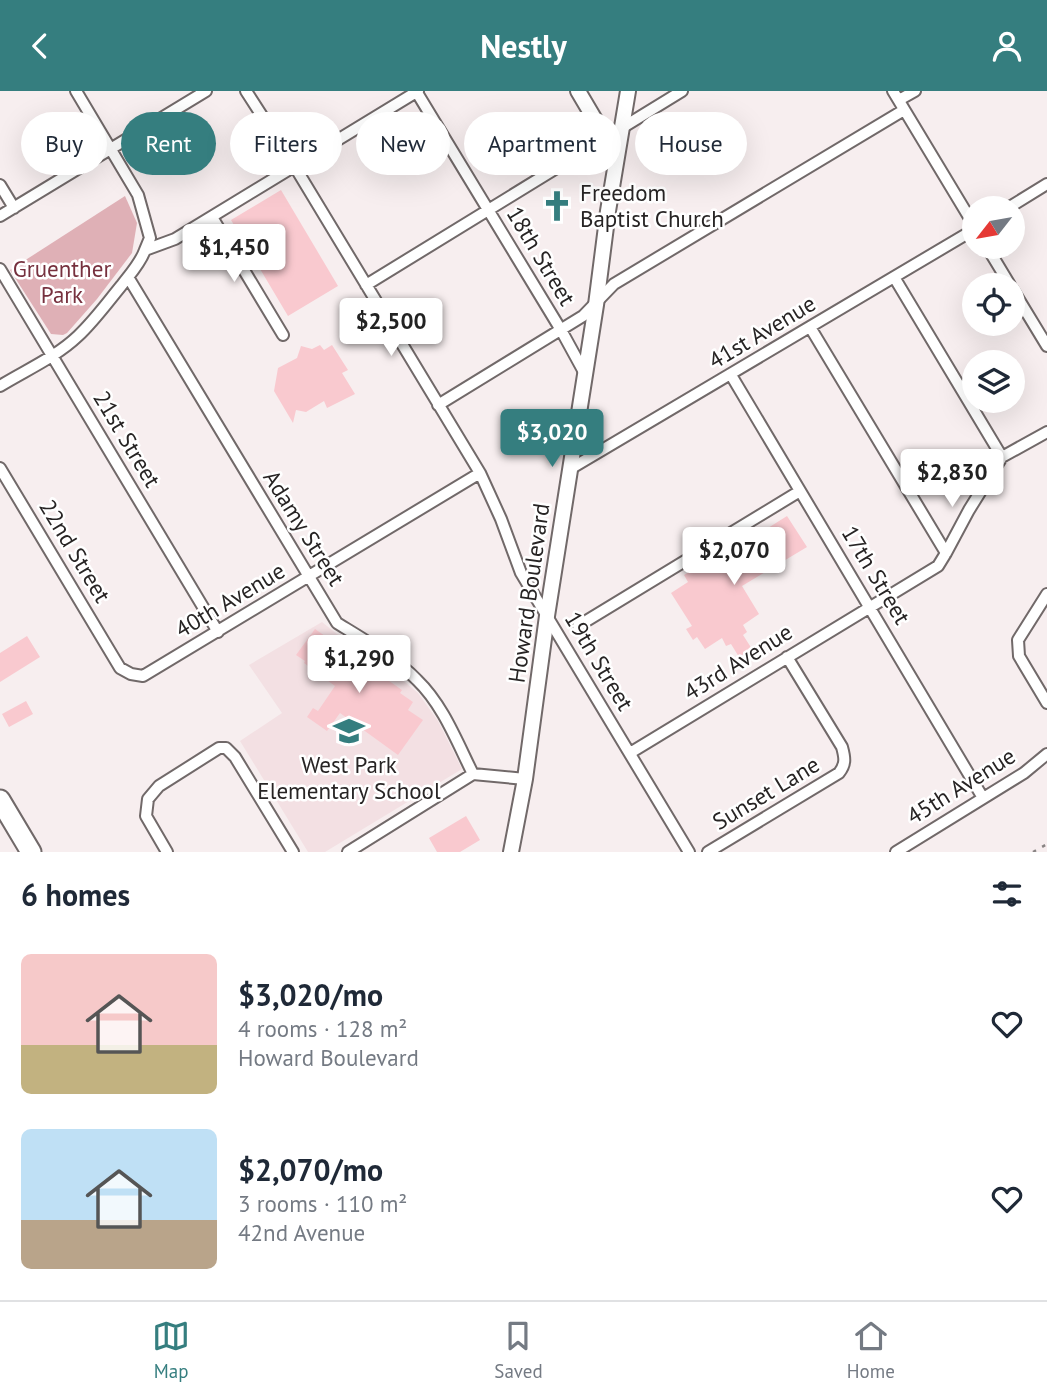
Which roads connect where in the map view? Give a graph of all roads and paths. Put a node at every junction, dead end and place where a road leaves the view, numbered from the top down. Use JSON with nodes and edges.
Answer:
{"nodes":[{"id":1,"x":76,"y":91,"type":"edge"},
{"id":2,"x":206,"y":91,"type":"edge"},
{"id":3,"x":246,"y":91,"type":"edge"},
{"id":4,"x":417,"y":91,"type":"edge"},
{"id":5,"x":578,"y":91,"type":"edge"},
{"id":6,"x":628,"y":91,"type":"edge"},
{"id":7,"x":682,"y":91,"type":"edge"},
{"id":8,"x":915,"y":91,"type":"edge"},
{"id":9,"x":899,"y":101,"type":"edge"},
{"id":10,"x":260,"y":112,"type":"edge"},
{"id":11,"x":591,"y":112,"type":"edge"},
{"id":12,"x":622,"y":127,"type":"junction"},
{"id":13,"x":621,"y":133,"type":"edge"},
{"id":14,"x":342,"y":138,"type":"edge"},
{"id":15,"x":111,"y":149,"type":"junction"},
{"id":16,"x":282,"y":175,"type":"edge"},
{"id":17,"x":300,"y":175,"type":"edge"},
{"id":18,"x":545,"y":175,"type":"edge"},
{"id":19,"x":614,"y":175,"type":"edge"},
{"id":20,"x":1047,"y":184,"type":"edge"},
{"id":21,"x":0,"y":185,"type":"edge"},
{"id":22,"x":1026,"y":197,"type":"edge"},
{"id":23,"x":962,"y":206,"type":"edge"},
{"id":24,"x":14,"y":208,"type":"junction"},
{"id":25,"x":488,"y":209,"type":"junction"},
{"id":26,"x":0,"y":216,"type":"edge"},
{"id":27,"x":212,"y":217,"type":"junction"},
{"id":28,"x":962,"y":236,"type":"edge"},
{"id":29,"x":145,"y":250,"type":"junction"},
{"id":30,"x":0,"y":268,"type":"edge"},
{"id":31,"x":128,"y":277,"type":"junction"},
{"id":32,"x":894,"y":277,"type":"junction"},
{"id":33,"x":366,"y":285,"type":"junction"},
{"id":34,"x":596,"y":305,"type":"junction"},
{"id":35,"x":1025,"y":310,"type":"edge"},
{"id":36,"x":810,"y":327,"type":"junction"},
{"id":37,"x":561,"y":330,"type":"junction"},
{"id":38,"x":283,"y":335,"type":"dead end"},
{"id":39,"x":1047,"y":346,"type":"edge"},
{"id":40,"x":52,"y":355,"type":"junction"},
{"id":41,"x":584,"y":372,"type":"junction"},
{"id":42,"x":731,"y":375,"type":"junction"},
{"id":43,"x":3,"y":384,"type":"edge"},
{"id":44,"x":438,"y":405,"type":"junction"},
{"id":45,"x":1047,"y":432,"type":"edge"},
{"id":46,"x":1002,"y":457,"type":"junction"},
{"id":47,"x":0,"y":468,"type":"edge"},
{"id":48,"x":570,"y":469,"type":"junction"},
{"id":49,"x":480,"y":473,"type":"junction"},
{"id":50,"x":10,"y":485,"type":"junction"},
{"id":51,"x":800,"y":491,"type":"junction"},
{"id":52,"x":0,"y":492,"type":"edge"},
{"id":53,"x":946,"y":553,"type":"junction"},
{"id":54,"x":309,"y":576,"type":"junction"},
{"id":55,"x":1047,"y":594,"type":"edge"},
{"id":56,"x":869,"y":607,"type":"junction"},
{"id":57,"x":547,"y":616,"type":"junction"},
{"id":58,"x":578,"y":626,"type":"dead end"},
{"id":59,"x":218,"y":632,"type":"junction"},
{"id":60,"x":113,"y":655,"type":"joint"},
{"id":61,"x":787,"y":657,"type":"junction"},
{"id":62,"x":1047,"y":703,"type":"edge"},
{"id":63,"x":630,"y":753,"type":"junction"},
{"id":64,"x":1047,"y":754,"type":"edge"},
{"id":65,"x":473,"y":773,"type":"junction"},
{"id":66,"x":525,"y":779,"type":"junction"},
{"id":67,"x":983,"y":798,"type":"junction"},
{"id":68,"x":3,"y":810,"type":"edge"},
{"id":69,"x":31,"y":852,"type":"edge"},
{"id":70,"x":167,"y":852,"type":"edge"},
{"id":71,"x":293,"y":852,"type":"edge"},
{"id":72,"x":348,"y":852,"type":"edge"},
{"id":73,"x":511,"y":852,"type":"edge"},
{"id":74,"x":689,"y":852,"type":"edge"},
{"id":75,"x":708,"y":852,"type":"edge"},
{"id":76,"x":896,"y":852,"type":"edge"}],
"edges":[{"from":1,"to":15,"type":"street"},
{"from":2,"to":15,"type":"street"},
{"from":3,"to":10,"type":"street","name":"19th Street"},
{"from":4,"to":14,"type":"street"},
{"from":4,"to":25,"type":"street","name":"18th Street"},
{"from":5,"to":11,"type":"main road"},
{"from":6,"to":12,"type":"main road","name":"Howard Boulevard"},
{"from":7,"to":12,"type":"street"},
{"from":8,"to":9,"type":"street"},
{"from":9,"to":23,"type":"street"},
{"from":9,"to":34,"type":"street"},
{"from":12,"to":13,"type":"main road","name":"Howard Boulevard"},
{"from":15,"to":24,"type":"street"},
{"from":15,"to":29,"type":"street"},
{"from":16,"to":27,"type":"street"},
{"from":17,"to":33,"type":"street","name":"19th Street"},
{"from":18,"to":25,"type":"street"},
{"from":19,"to":34,"type":"main road","name":"Howard Boulevard"},
{"from":20,"to":22,"type":"street"},
{"from":21,"to":24,"type":"street"},
{"from":24,"to":26,"type":"street"},
{"from":25,"to":33,"type":"street"},
{"from":25,"to":37,"type":"street","name":"18th Street"},
{"from":27,"to":29,"type":"street"},
{"from":27,"to":38,"type":"street"},
{"from":28,"to":32,"type":"street","name":"41st Avenue"},
{"from":29,"to":31,"type":"street"},
{"from":30,"to":40,"type":"street","name":"21st Street"},
{"from":31,"to":40,"type":"street"},
{"from":31,"to":54,"type":"street","name":"Adamy Street"},
{"from":32,"to":36,"type":"street","name":"41st Avenue"},
{"from":32,"to":46,"type":"street"},
{"from":33,"to":44,"type":"street","name":"19th Street"},
{"from":34,"to":37,"type":"street"},
{"from":34,"to":41,"type":"main road","name":"Howard Boulevard"},
{"from":35,"to":39,"type":"street"},
{"from":36,"to":42,"type":"street","name":"41st Avenue"},
{"from":36,"to":53,"type":"street"},
{"from":37,"to":41,"type":"street","name":"18th Street"},
{"from":37,"to":44,"type":"street"},
{"from":40,"to":43,"type":"street"},
{"from":40,"to":59,"type":"street","name":"21st Street"},
{"from":41,"to":48,"type":"main road","name":"Howard Boulevard"},
{"from":42,"to":48,"type":"street","name":"41st Avenue"},
{"from":42,"to":51,"type":"street","name":"17th Street"},
{"from":44,"to":49,"type":"street","name":"19th Street"},
{"from":45,"to":46,"type":"street"},
{"from":46,"to":53,"type":"street","name":"43rd Avenue"},
{"from":47,"to":50,"type":"street","name":"22nd Street"},
{"from":48,"to":57,"type":"main road","name":"Howard Boulevard"},
{"from":49,"to":54,"type":"street","name":"40th Avenue"},
{"from":49,"to":57,"type":"street","name":"19th Street"},
{"from":50,"to":52,"type":"street"},
{"from":50,"to":60,"type":"street","name":"22nd Street"},
{"from":51,"to":56,"type":"street","name":"17th Street"},
{"from":51,"to":58,"type":"street"},
{"from":53,"to":56,"type":"street","name":"43rd Avenue"},
{"from":54,"to":59,"type":"street","name":"40th Avenue"},
{"from":54,"to":65,"type":"street","name":"Adamy Street"},
{"from":55,"to":62,"type":"street"},
{"from":56,"to":61,"type":"street","name":"43rd Avenue"},
{"from":56,"to":67,"type":"street","name":"17th Street"},
{"from":57,"to":63,"type":"street","name":"19th Street"},
{"from":57,"to":66,"type":"main road","name":"Howard Boulevard"},
{"from":59,"to":60,"type":"street","name":"40th Avenue"},
{"from":61,"to":63,"type":"street","name":"43rd Avenue"},
{"from":61,"to":75,"type":"street","name":"Sunset Lane"},
{"from":63,"to":74,"type":"street","name":"19th Street"},
{"from":64,"to":67,"type":"street","name":"45th Avenue"},
{"from":65,"to":66,"type":"street"},
{"from":65,"to":72,"type":"street"},
{"from":66,"to":73,"type":"main road","name":"Howard Boulevard"},
{"from":67,"to":76,"type":"street","name":"45th Avenue"},
{"from":68,"to":69,"type":"highway"},
{"from":70,"to":71,"type":"street"}]}
